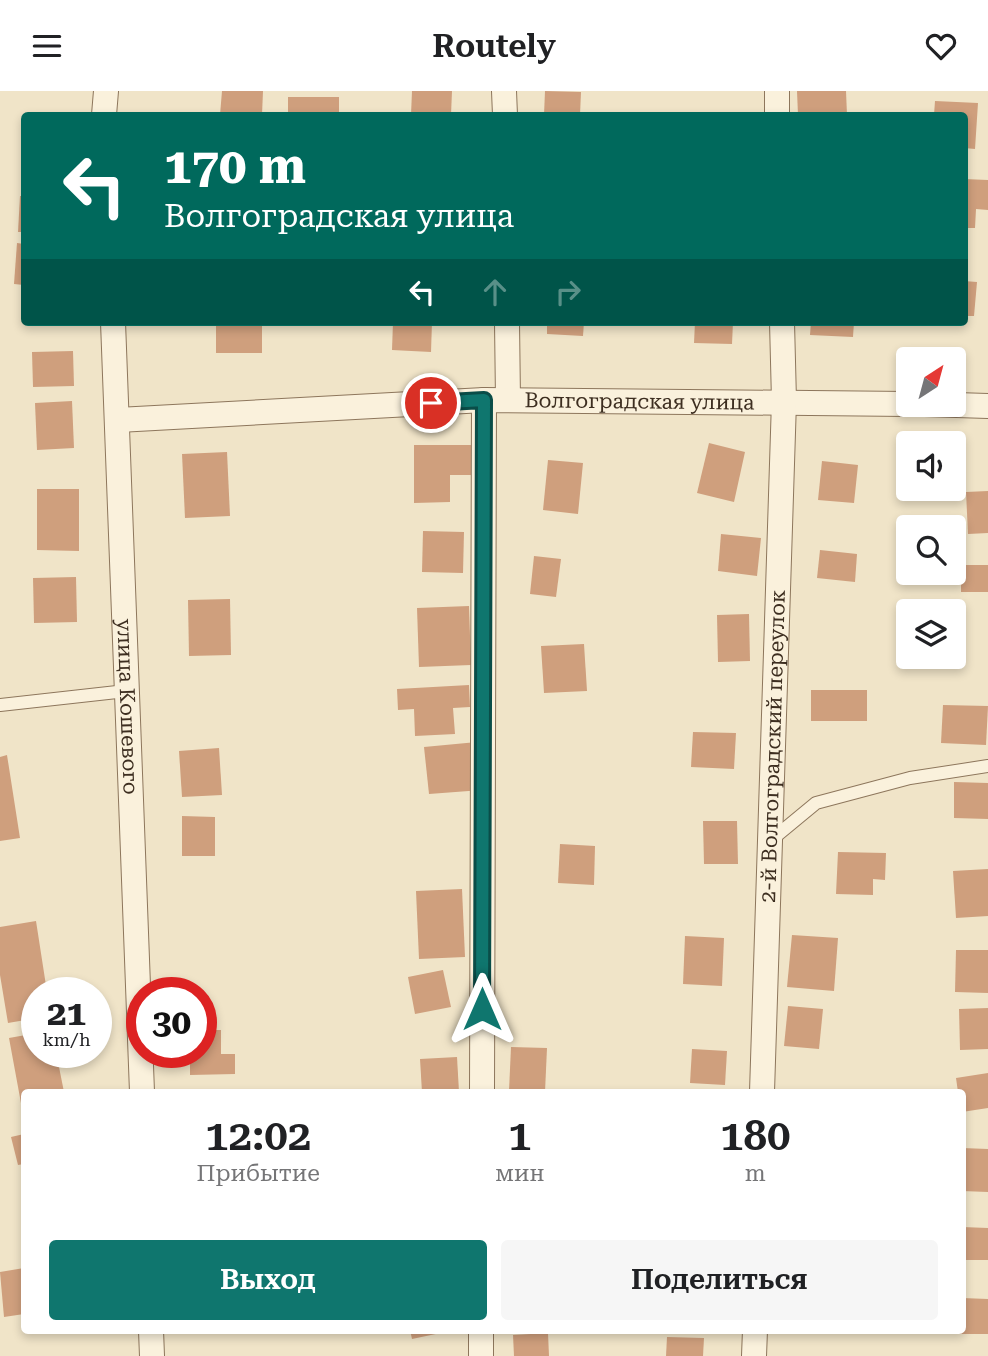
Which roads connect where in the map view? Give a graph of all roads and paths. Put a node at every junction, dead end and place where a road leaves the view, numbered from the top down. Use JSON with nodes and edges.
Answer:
{"nodes":[{"id":1,"x":106,"y":91,"type":"edge"},
{"id":2,"x":504,"y":91,"type":"edge"},
{"id":3,"x":776,"y":91,"type":"edge"},
{"id":4,"x":104,"y":112,"type":"edge"},
{"id":5,"x":505,"y":112,"type":"edge"},
{"id":6,"x":777,"y":112,"type":"edge"},
{"id":7,"x":113,"y":326,"type":"edge"},
{"id":8,"x":506,"y":326,"type":"edge"},
{"id":9,"x":782,"y":326,"type":"edge"},
{"id":10,"x":496,"y":400,"type":"junction"},
{"id":11,"x":783,"y":401,"type":"junction"},
{"id":12,"x":896,"y":404,"type":"edge"},
{"id":13,"x":966,"y":405,"type":"edge"},
{"id":14,"x":988,"y":406,"type":"edge"},
{"id":15,"x":117,"y":420,"type":"junction"},
{"id":16,"x":126,"y":691,"type":"junction"},
{"id":17,"x":0,"y":705,"type":"edge"},
{"id":18,"x":988,"y":766,"type":"edge"},
{"id":19,"x":770,"y":841,"type":"junction"},
{"id":20,"x":142,"y":1089,"type":"edge"},
{"id":21,"x":482,"y":1089,"type":"edge"},
{"id":22,"x":762,"y":1089,"type":"edge"},
{"id":23,"x":151,"y":1334,"type":"edge"},
{"id":24,"x":481,"y":1334,"type":"edge"},
{"id":25,"x":755,"y":1334,"type":"edge"},
{"id":26,"x":152,"y":1356,"type":"edge"},
{"id":27,"x":481,"y":1356,"type":"edge"},
{"id":28,"x":754,"y":1356,"type":"edge"}],
"edges":[{"from":1,"to":4,"type":"street"},
{"from":2,"to":5,"type":"street"},
{"from":3,"to":6,"type":"street"},
{"from":7,"to":15,"type":"street","name":"улица Кошевого"},
{"from":8,"to":10,"type":"street"},
{"from":9,"to":11,"type":"street","name":"2-й Волгоградский переулок"},
{"from":10,"to":11,"type":"street","name":"Волгоградская улица"},
{"from":10,"to":15,"type":"street","name":"Волгоградская улица"},
{"from":10,"to":21,"type":"street"},
{"from":11,"to":12,"type":"street","name":"Волгоградская улица"},
{"from":11,"to":19,"type":"street","name":"2-й Волгоградский переулок"},
{"from":13,"to":14,"type":"street"},
{"from":15,"to":16,"type":"street","name":"улица Кошевого"},
{"from":16,"to":17,"type":"lane"},
{"from":16,"to":20,"type":"street","name":"улица Кошевого"},
{"from":18,"to":19,"type":"lane"},
{"from":19,"to":22,"type":"street","name":"2-й Волгоградский переулок"},
{"from":23,"to":26,"type":"street"},
{"from":24,"to":27,"type":"street"},
{"from":25,"to":28,"type":"street"}]}
